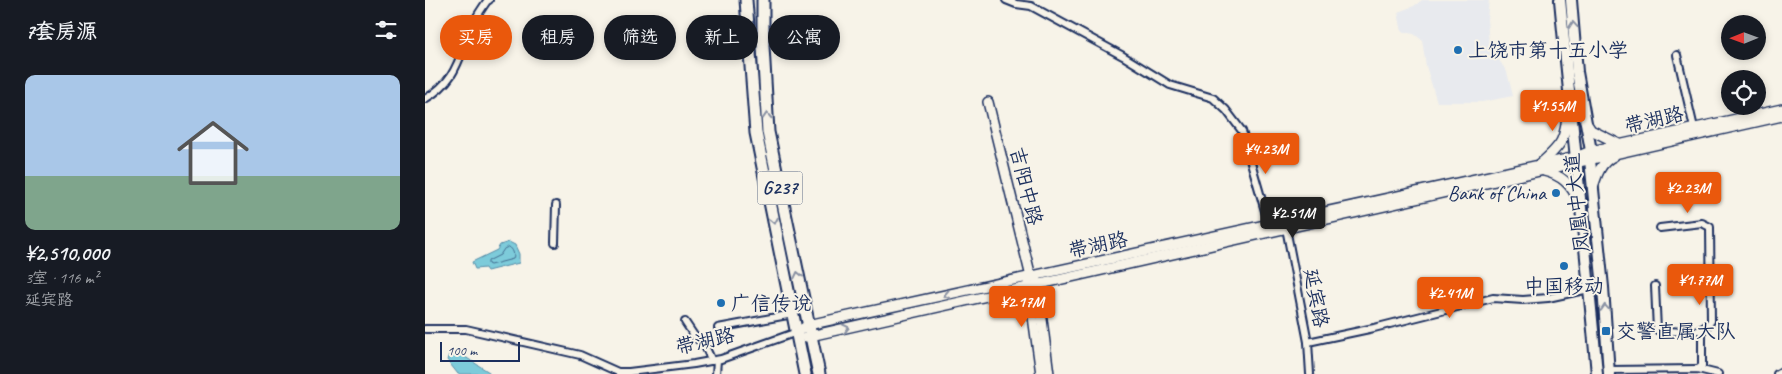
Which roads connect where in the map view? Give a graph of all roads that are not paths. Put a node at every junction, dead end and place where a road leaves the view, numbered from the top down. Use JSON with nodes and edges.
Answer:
{"nodes":[{"id":1,"x":489,"y":0,"type":"edge"},
{"id":2,"x":746,"y":0,"type":"edge"},
{"id":3,"x":763,"y":0,"type":"edge"},
{"id":4,"x":1006,"y":0,"type":"edge"},
{"id":5,"x":1560,"y":0,"type":"edge"},
{"id":6,"x":1571,"y":0,"type":"edge"},
{"id":7,"x":1677,"y":55,"type":"dead end"},
{"id":8,"x":425,"y":99,"type":"edge"},
{"id":9,"x":988,"y":102,"type":"dead end"},
{"id":10,"x":1569,"y":102,"type":"junction"},
{"id":11,"x":1782,"y":109,"type":"edge"},
{"id":12,"x":1782,"y":116,"type":"edge"},
{"id":13,"x":1584,"y":120,"type":"junction"},
{"id":14,"x":1694,"y":128,"type":"junction"},
{"id":15,"x":1621,"y":148,"type":"junction"},
{"id":16,"x":1590,"y":155,"type":"junction"},
{"id":17,"x":1576,"y":160,"type":"junction"},
{"id":18,"x":1541,"y":168,"type":"junction"},
{"id":19,"x":1593,"y":188,"type":"junction"},
{"id":20,"x":556,"y":205,"type":"dead end"},
{"id":21,"x":1581,"y":209,"type":"junction"},
{"id":22,"x":1269,"y":225,"type":"junction"},
{"id":23,"x":1286,"y":228,"type":"junction"},
{"id":24,"x":1659,"y":228,"type":"dead end"},
{"id":25,"x":555,"y":243,"type":"dead end"},
{"id":26,"x":1032,"y":280,"type":"junction"},
{"id":27,"x":1655,"y":286,"type":"dead end"},
{"id":28,"x":1589,"y":289,"type":"junction"},
{"id":29,"x":793,"y":314,"type":"junction"},
{"id":30,"x":685,"y":322,"type":"dead end"},
{"id":31,"x":718,"y":328,"type":"dead end"},
{"id":32,"x":425,"y":329,"type":"edge"},
{"id":33,"x":1703,"y":330,"type":"junction"},
{"id":34,"x":809,"y":331,"type":"junction"},
{"id":35,"x":797,"y":335,"type":"junction"},
{"id":36,"x":1308,"y":342,"type":"junction"},
{"id":37,"x":714,"y":360,"type":"junction"},
{"id":38,"x":1698,"y":369,"type":"junction"},
{"id":39,"x":1782,"y":371,"type":"edge"},
{"id":40,"x":1609,"y":372,"type":"edge"},
{"id":41,"x":716,"y":374,"type":"edge"},
{"id":42,"x":805,"y":374,"type":"edge"},
{"id":43,"x":819,"y":374,"type":"edge"},
{"id":44,"x":1041,"y":374,"type":"edge"},
{"id":45,"x":1049,"y":374,"type":"edge"},
{"id":46,"x":1310,"y":374,"type":"edge"},
{"id":47,"x":1597,"y":374,"type":"edge"},
{"id":48,"x":1718,"y":374,"type":"edge"},
{"id":49,"x":1777,"y":374,"type":"edge"}],
"edges":[{"from":1,"to":8,"type":"street"},
{"from":2,"to":29,"type":"highway","number":"G237","one_way":true},
{"from":34,"to":3,"type":"highway","number":"G237","one_way":true},
{"from":4,"to":22,"type":"street"},
{"from":5,"to":10,"type":"main road","name":"凤凰中大道"},
{"from":13,"to":6,"type":"main road","name":"凤凰中大道","one_way":true},
{"from":7,"to":14,"type":"street"},
{"from":9,"to":26,"type":"main road","name":"吉阳中路"},
{"from":10,"to":17,"type":"main road","name":"凤凰中大道"},
{"from":10,"to":18,"type":"main road"},
{"from":11,"to":14,"type":"main road","name":"带湖路"},
{"from":12,"to":15,"type":"main road","name":"带湖路"},
{"from":13,"to":15,"type":"main road"},
{"from":13,"to":16,"type":"main road","name":"凤凰中大道"},
{"from":14,"to":15,"type":"main road","name":"带湖路"},
{"from":15,"to":16,"type":"main road","name":"带湖路"},
{"from":15,"to":19,"type":"main road"},
{"from":16,"to":17,"type":"main road","name":"带湖路"},
{"from":16,"to":19,"type":"main road","name":"凤凰中大道"},
{"from":17,"to":18,"type":"main road","name":"带湖路"},
{"from":17,"to":21,"type":"main road","name":"凤凰中大道"},
{"from":18,"to":21,"type":"main road"},
{"from":18,"to":22,"type":"main road","name":"带湖路"},
{"from":18,"to":23,"type":"main road","name":"带湖路"},
{"from":40,"to":19,"type":"main road","name":"凤凰中大道","one_way":true},
{"from":20,"to":25,"type":"street"},
{"from":21,"to":28,"type":"main road","name":"凤凰中大道"},
{"from":22,"to":26,"type":"main road","name":"带湖路"},
{"from":23,"to":26,"type":"main road","name":"带湖路"},
{"from":23,"to":36,"type":"street","name":"延宾路"},
{"from":24,"to":33,"type":"street"},
{"from":26,"to":34,"type":"main road","name":"带湖路"},
{"from":26,"to":44,"type":"main road","name":"吉阳中路"},
{"from":26,"to":45,"type":"main road","name":"吉阳中路"},
{"from":27,"to":33,"type":"street"},
{"from":28,"to":36,"type":"street"},
{"from":28,"to":47,"type":"main road","name":"凤凰中大道"},
{"from":29,"to":31,"type":"street"},
{"from":29,"to":35,"type":"highway","number":"G237"},
{"from":30,"to":37,"type":"street"},
{"from":32,"to":37,"type":"street","name":"带湖路"},
{"from":33,"to":38,"type":"street"},
{"from":34,"to":35,"type":"main road","name":"带湖路"},
{"from":34,"to":43,"type":"highway","number":"G237"},
{"from":35,"to":37,"type":"street","name":"带湖路"},
{"from":35,"to":42,"type":"highway","number":"G237"},
{"from":36,"to":46,"type":"street","name":"延宾路"},
{"from":37,"to":41,"type":"street"},
{"from":38,"to":40,"type":"street"},
{"from":38,"to":48,"type":"street"},
{"from":39,"to":49,"type":"street"}]}
